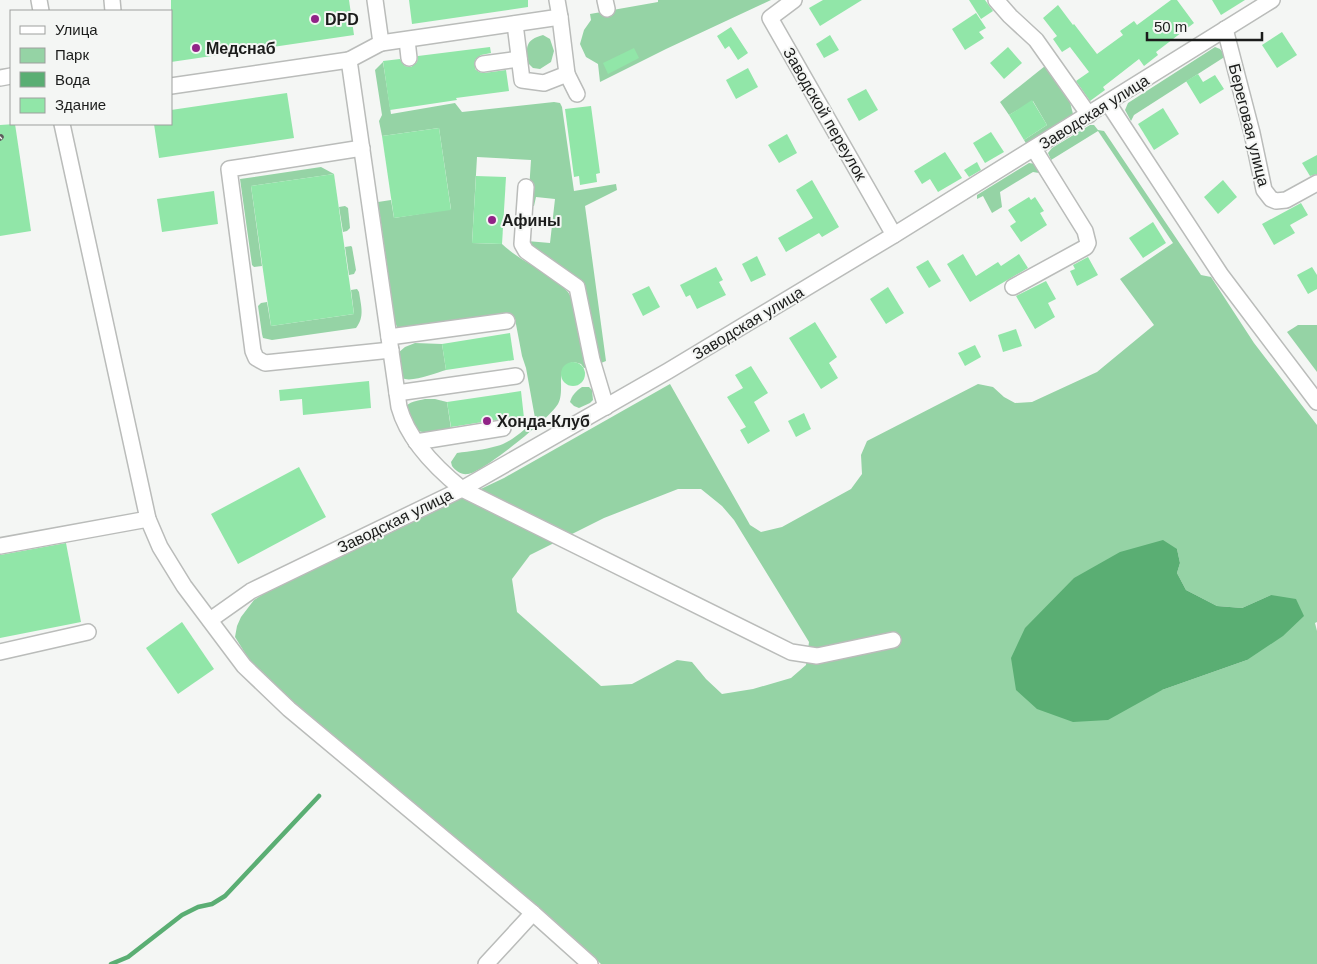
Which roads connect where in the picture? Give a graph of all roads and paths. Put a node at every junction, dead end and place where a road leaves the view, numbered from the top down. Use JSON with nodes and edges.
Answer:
{"nodes":[{"id":1,"x":375,"y":0,"type":"edge"},
{"id":2,"x":557,"y":0,"type":"edge"},
{"id":3,"x":794,"y":0,"type":"edge"},
{"id":4,"x":996,"y":0,"type":"edge"},
{"id":5,"x":1272,"y":0,"type":"edge"},
{"id":6,"x":560,"y":17,"type":"junction"},
{"id":7,"x":514,"y":24,"type":"junction"},
{"id":8,"x":1225,"y":29,"type":"junction"},
{"id":9,"x":406,"y":40,"type":"junction"},
{"id":10,"x":380,"y":43,"type":"junction"},
{"id":11,"x":408,"y":58,"type":"dead end"},
{"id":12,"x":519,"y":59,"type":"junction"},
{"id":13,"x":349,"y":60,"type":"junction"},
{"id":14,"x":483,"y":64,"type":"dead end"},
{"id":15,"x":567,"y":74,"type":"junction"},
{"id":16,"x":172,"y":86,"type":"edge"},
{"id":17,"x":577,"y":94,"type":"dead end"},
{"id":18,"x":1108,"y":103,"type":"junction"},
{"id":19,"x":1089,"y":115,"type":"junction"},
{"id":20,"x":62,"y":125,"type":"edge"},
{"id":21,"x":362,"y":148,"type":"junction"},
{"id":22,"x":1034,"y":149,"type":"junction"},
{"id":23,"x":1317,"y":182,"type":"edge"},
{"id":24,"x":526,"y":187,"type":"dead end"},
{"id":25,"x":894,"y":235,"type":"junction"},
{"id":26,"x":1013,"y":287,"type":"dead end"},
{"id":27,"x":507,"y":321,"type":"dead end"},
{"id":28,"x":390,"y":344,"type":"junction"},
{"id":29,"x":516,"y":376,"type":"dead end"},
{"id":30,"x":397,"y":393,"type":"junction"},
{"id":31,"x":1317,"y":402,"type":"edge"},
{"id":32,"x":606,"y":406,"type":"junction"},
{"id":33,"x":503,"y":428,"type":"dead end"},
{"id":34,"x":416,"y":442,"type":"junction"},
{"id":35,"x":462,"y":489,"type":"junction"},
{"id":36,"x":148,"y":518,"type":"junction"},
{"id":37,"x":0,"y":546,"type":"edge"},
{"id":38,"x":210,"y":620,"type":"junction"},
{"id":39,"x":88,"y":632,"type":"dead end"},
{"id":40,"x":893,"y":640,"type":"dead end"},
{"id":41,"x":0,"y":652,"type":"edge"},
{"id":42,"x":533,"y":913,"type":"junction"},
{"id":43,"x":486,"y":964,"type":"edge"},
{"id":44,"x":590,"y":964,"type":"edge"}],
"edges":[{"from":1,"to":10,"type":"street"},
{"from":2,"to":6,"type":"street"},
{"from":3,"to":25,"type":"street","name":"Заводской переулок"},
{"from":4,"to":19,"type":"street"},
{"from":5,"to":8,"type":"street","name":"Заводская улица"},
{"from":6,"to":7,"type":"street"},
{"from":6,"to":15,"type":"street"},
{"from":7,"to":9,"type":"street"},
{"from":7,"to":12,"type":"street"},
{"from":8,"to":18,"type":"street","name":"Заводская улица"},
{"from":8,"to":23,"type":"street","name":"Береговая улица"},
{"from":9,"to":10,"type":"street"},
{"from":9,"to":11,"type":"street"},
{"from":10,"to":13,"type":"street"},
{"from":12,"to":14,"type":"street"},
{"from":12,"to":15,"type":"street"},
{"from":13,"to":16,"type":"street"},
{"from":13,"to":21,"type":"street"},
{"from":15,"to":17,"type":"street"},
{"from":18,"to":19,"type":"street","name":"Заводская улица"},
{"from":18,"to":31,"type":"street"},
{"from":19,"to":22,"type":"street","name":"Заводская улица"},
{"from":20,"to":36,"type":"street"},
{"from":21,"to":28,"type":"street"},
{"from":21,"to":28,"type":"street"},
{"from":22,"to":25,"type":"street","name":"Заводская улица"},
{"from":22,"to":26,"type":"street"},
{"from":24,"to":32,"type":"street"},
{"from":25,"to":32,"type":"street","name":"Заводская улица"},
{"from":27,"to":28,"type":"street"},
{"from":28,"to":30,"type":"street"},
{"from":29,"to":30,"type":"street"},
{"from":30,"to":34,"type":"street"},
{"from":32,"to":35,"type":"street","name":"Заводская улица"},
{"from":33,"to":34,"type":"street"},
{"from":34,"to":35,"type":"street"},
{"from":35,"to":38,"type":"street","name":"Заводская улица"},
{"from":35,"to":40,"type":"street"},
{"from":36,"to":37,"type":"street"},
{"from":36,"to":38,"type":"street"},
{"from":38,"to":42,"type":"street"},
{"from":39,"to":41,"type":"street"},
{"from":42,"to":43,"type":"street"},
{"from":42,"to":44,"type":"street"}]}
